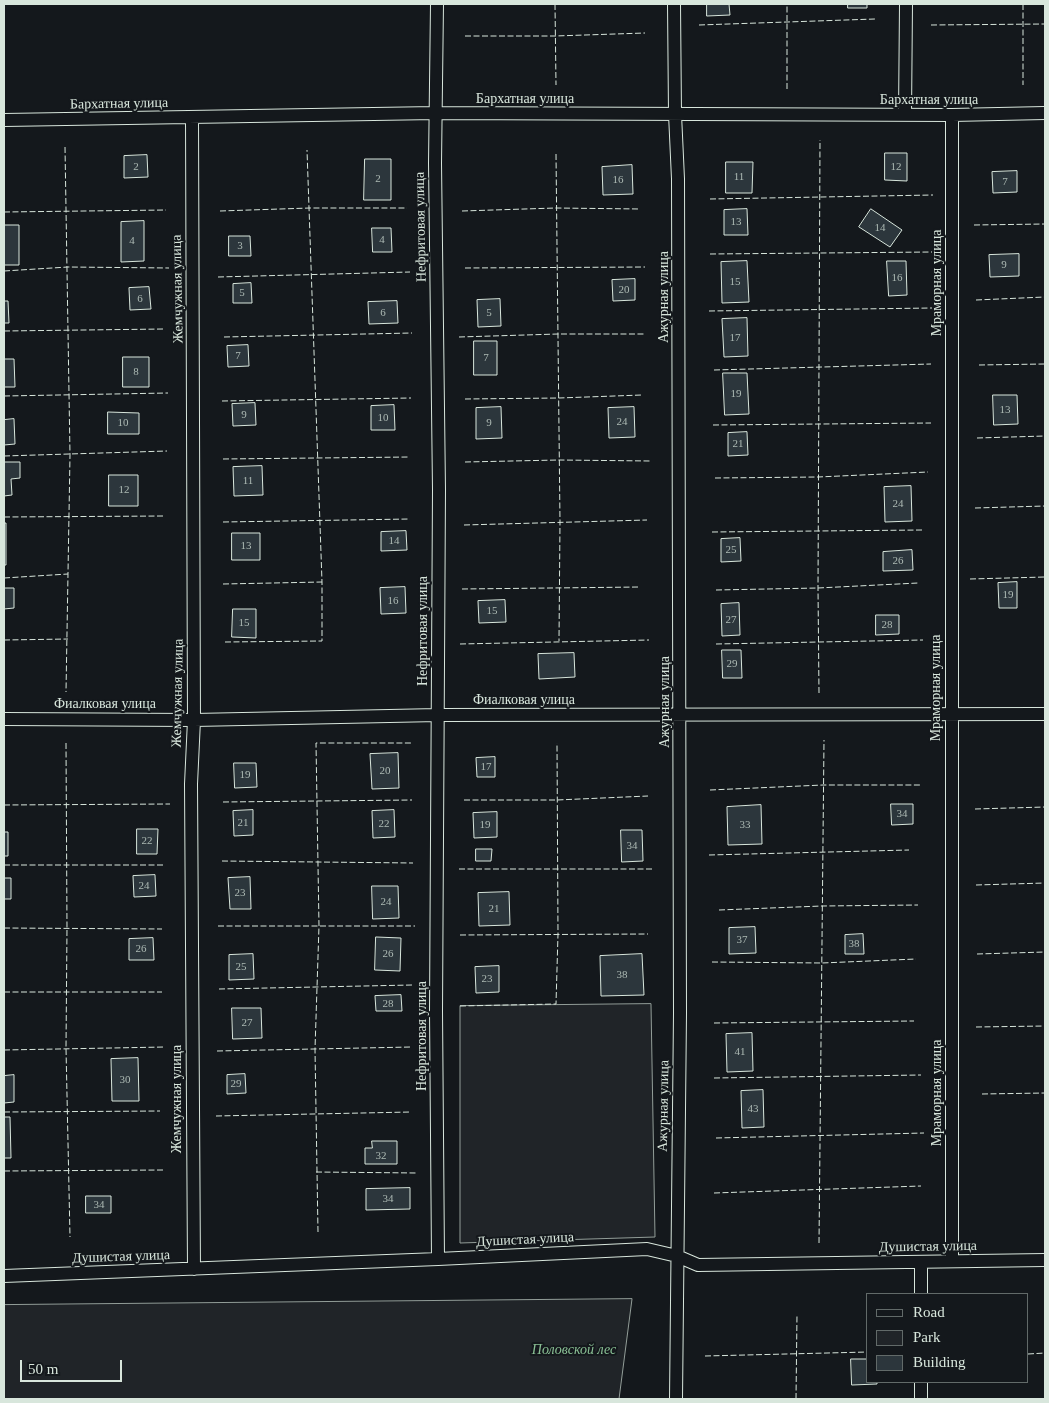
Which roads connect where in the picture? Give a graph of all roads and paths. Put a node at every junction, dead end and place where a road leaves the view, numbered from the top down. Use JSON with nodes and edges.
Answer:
{"nodes":[{"id":1,"x":437,"y":4,"type":"edge"},
{"id":2,"x":674,"y":4,"type":"edge"},
{"id":3,"x":906,"y":4,"type":"edge"},
{"id":4,"x":435,"y":113,"type":"junction"},
{"id":5,"x":1045,"y":113,"type":"edge"},
{"id":6,"x":675,"y":114,"type":"junction"},
{"id":7,"x":906,"y":115,"type":"junction"},
{"id":8,"x":952,"y":115,"type":"junction"},
{"id":9,"x":192,"y":118,"type":"junction"},
{"id":10,"x":4,"y":120,"type":"edge"},
{"id":11,"x":1045,"y":714,"type":"edge"},
{"id":12,"x":438,"y":715,"type":"junction"},
{"id":13,"x":680,"y":715,"type":"junction"},
{"id":14,"x":951,"y":716,"type":"junction"},
{"id":15,"x":4,"y":719,"type":"edge"},
{"id":16,"x":194,"y":720,"type":"junction"},
{"id":17,"x":677,"y":1256,"type":"junction"},
{"id":18,"x":438,"y":1259,"type":"junction"},
{"id":19,"x":952,"y":1260,"type":"junction"},
{"id":20,"x":1045,"y":1260,"type":"edge"},
{"id":21,"x":921,"y":1262,"type":"junction"},
{"id":22,"x":194,"y":1269,"type":"junction"},
{"id":23,"x":4,"y":1276,"type":"edge"},
{"id":24,"x":921,"y":1293,"type":"edge"},
{"id":25,"x":921,"y":1383,"type":"edge"},
{"id":26,"x":676,"y":1399,"type":"edge"},
{"id":27,"x":921,"y":1399,"type":"edge"}],
"edges":[{"from":1,"to":4,"type":"street","name":"Нефритовая улица"},
{"from":2,"to":6,"type":"street","name":"Ажурная улица"},
{"from":3,"to":7,"type":"street"},
{"from":4,"to":6,"type":"street","name":"Бархатная улица"},
{"from":4,"to":9,"type":"street","name":"Бархатная улица"},
{"from":4,"to":12,"type":"street","name":"Нефритовая улица"},
{"from":5,"to":8,"type":"street","name":"Бархатная улица"},
{"from":6,"to":7,"type":"street","name":"Бархатная улица"},
{"from":6,"to":13,"type":"street","name":"Ажурная улица"},
{"from":7,"to":8,"type":"street","name":"Бархатная улица"},
{"from":8,"to":14,"type":"street","name":"Мраморная улица"},
{"from":9,"to":10,"type":"street","name":"Бархатная улица"},
{"from":9,"to":16,"type":"street","name":"Жемчужная улица"},
{"from":11,"to":14,"type":"street","name":"Фиалковая улица"},
{"from":12,"to":13,"type":"street","name":"Фиалковая улица"},
{"from":12,"to":16,"type":"street","name":"Фиалковая улица"},
{"from":12,"to":18,"type":"street","name":"Нефритовая улица"},
{"from":13,"to":14,"type":"street","name":"Фиалковая улица"},
{"from":13,"to":17,"type":"street","name":"Ажурная улица"},
{"from":14,"to":19,"type":"street","name":"Мраморная улица"},
{"from":15,"to":16,"type":"street","name":"Фиалковая улица"},
{"from":16,"to":22,"type":"street","name":"Жемчужная улица"},
{"from":17,"to":18,"type":"street","name":"Душистая улица"},
{"from":17,"to":21,"type":"street","name":"Душистая улица"},
{"from":17,"to":26,"type":"street","name":"Ажурная улица"},
{"from":18,"to":22,"type":"street","name":"Душистая улица"},
{"from":19,"to":20,"type":"street","name":"Душистая улица"},
{"from":19,"to":21,"type":"street","name":"Душистая улица"},
{"from":21,"to":24,"type":"street"},
{"from":22,"to":23,"type":"street","name":"Душистая улица"},
{"from":25,"to":27,"type":"street"}]}
